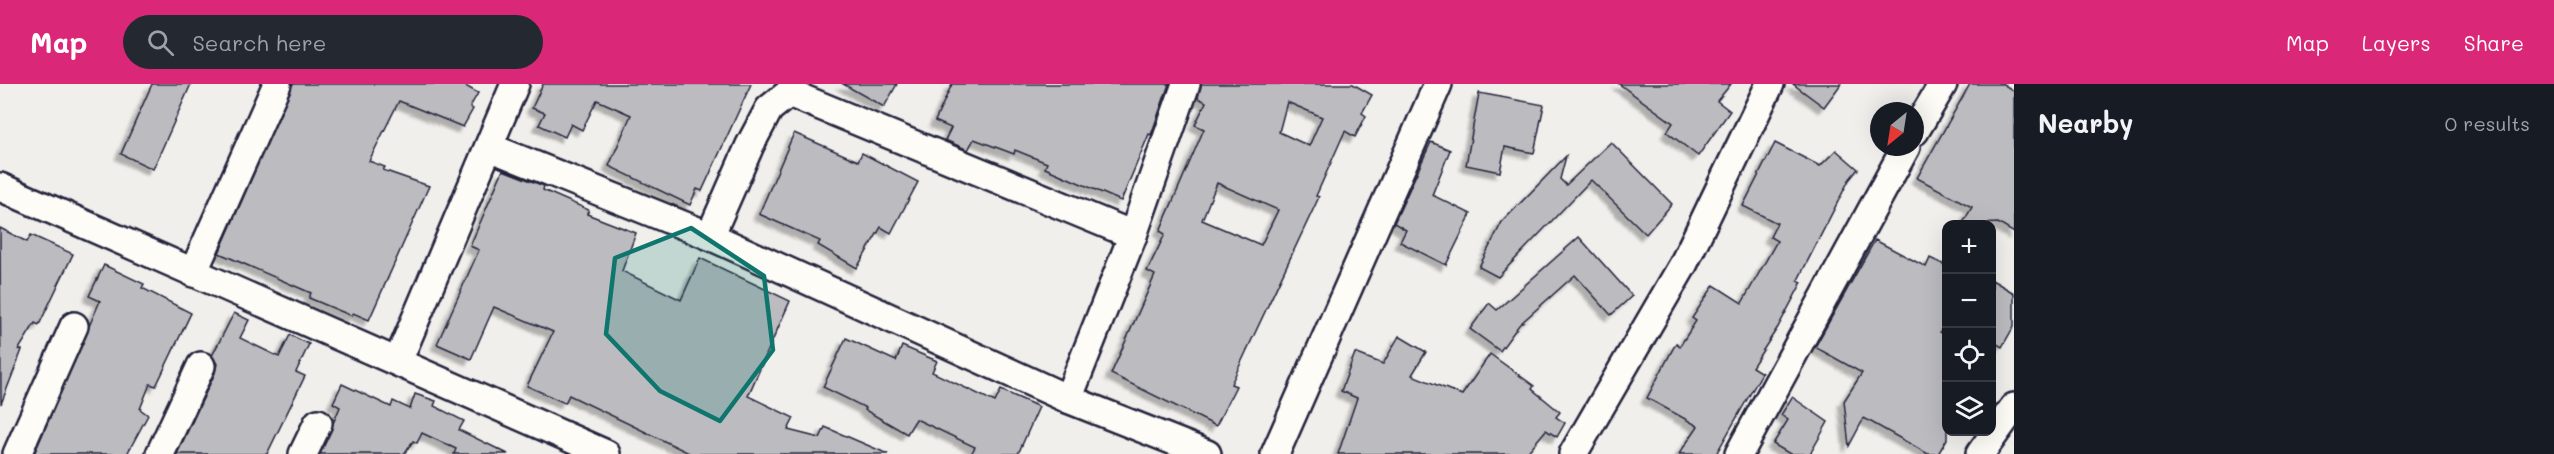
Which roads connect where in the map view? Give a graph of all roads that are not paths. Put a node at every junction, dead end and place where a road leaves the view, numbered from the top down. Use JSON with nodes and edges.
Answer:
{"nodes":[{"id":1,"x":277,"y":84,"type":"edge"},
{"id":2,"x":515,"y":84,"type":"edge"},
{"id":3,"x":1186,"y":84,"type":"edge"},
{"id":4,"x":1438,"y":84,"type":"edge"},
{"id":5,"x":1770,"y":84,"type":"edge"},
{"id":6,"x":1943,"y":84,"type":"edge"},
{"id":7,"x":1924,"y":116,"type":"edge"},
{"id":8,"x":489,"y":147,"type":"junction"},
{"id":9,"x":1901,"y":156,"type":"edge"},
{"id":10,"x":0,"y":187,"type":"edge"},
{"id":11,"x":1133,"y":235,"type":"junction"},
{"id":12,"x":710,"y":236,"type":"junction"},
{"id":13,"x":193,"y":273,"type":"junction"},
{"id":14,"x":74,"y":326,"type":"dead end"},
{"id":15,"x":398,"y":361,"type":"junction"},
{"id":16,"x":201,"y":366,"type":"dead end"},
{"id":17,"x":1068,"y":399,"type":"junction"},
{"id":18,"x":2014,"y":407,"type":"edge"},
{"id":19,"x":318,"y":423,"type":"dead end"},
{"id":20,"x":17,"y":454,"type":"edge"},
{"id":21,"x":160,"y":454,"type":"edge"},
{"id":22,"x":303,"y":454,"type":"edge"},
{"id":23,"x":606,"y":454,"type":"edge"},
{"id":24,"x":1207,"y":454,"type":"edge"},
{"id":25,"x":1275,"y":454,"type":"edge"},
{"id":26,"x":1573,"y":454,"type":"edge"},
{"id":27,"x":1739,"y":454,"type":"edge"},
{"id":28,"x":1980,"y":454,"type":"edge"}],
"edges":[{"from":1,"to":13,"type":"street"},
{"from":2,"to":8,"type":"street"},
{"from":3,"to":11,"type":"street"},
{"from":4,"to":25,"type":"street"},
{"from":5,"to":26,"type":"street"},
{"from":6,"to":7,"type":"street"},
{"from":8,"to":12,"type":"street"},
{"from":8,"to":15,"type":"street"},
{"from":9,"to":27,"type":"street"},
{"from":10,"to":13,"type":"street"},
{"from":11,"to":12,"type":"street"},
{"from":11,"to":17,"type":"street"},
{"from":12,"to":17,"type":"street"},
{"from":13,"to":15,"type":"street"},
{"from":14,"to":20,"type":"street"},
{"from":15,"to":23,"type":"street"},
{"from":16,"to":21,"type":"street"},
{"from":17,"to":24,"type":"street"},
{"from":18,"to":28,"type":"street"},
{"from":19,"to":22,"type":"street"}]}
